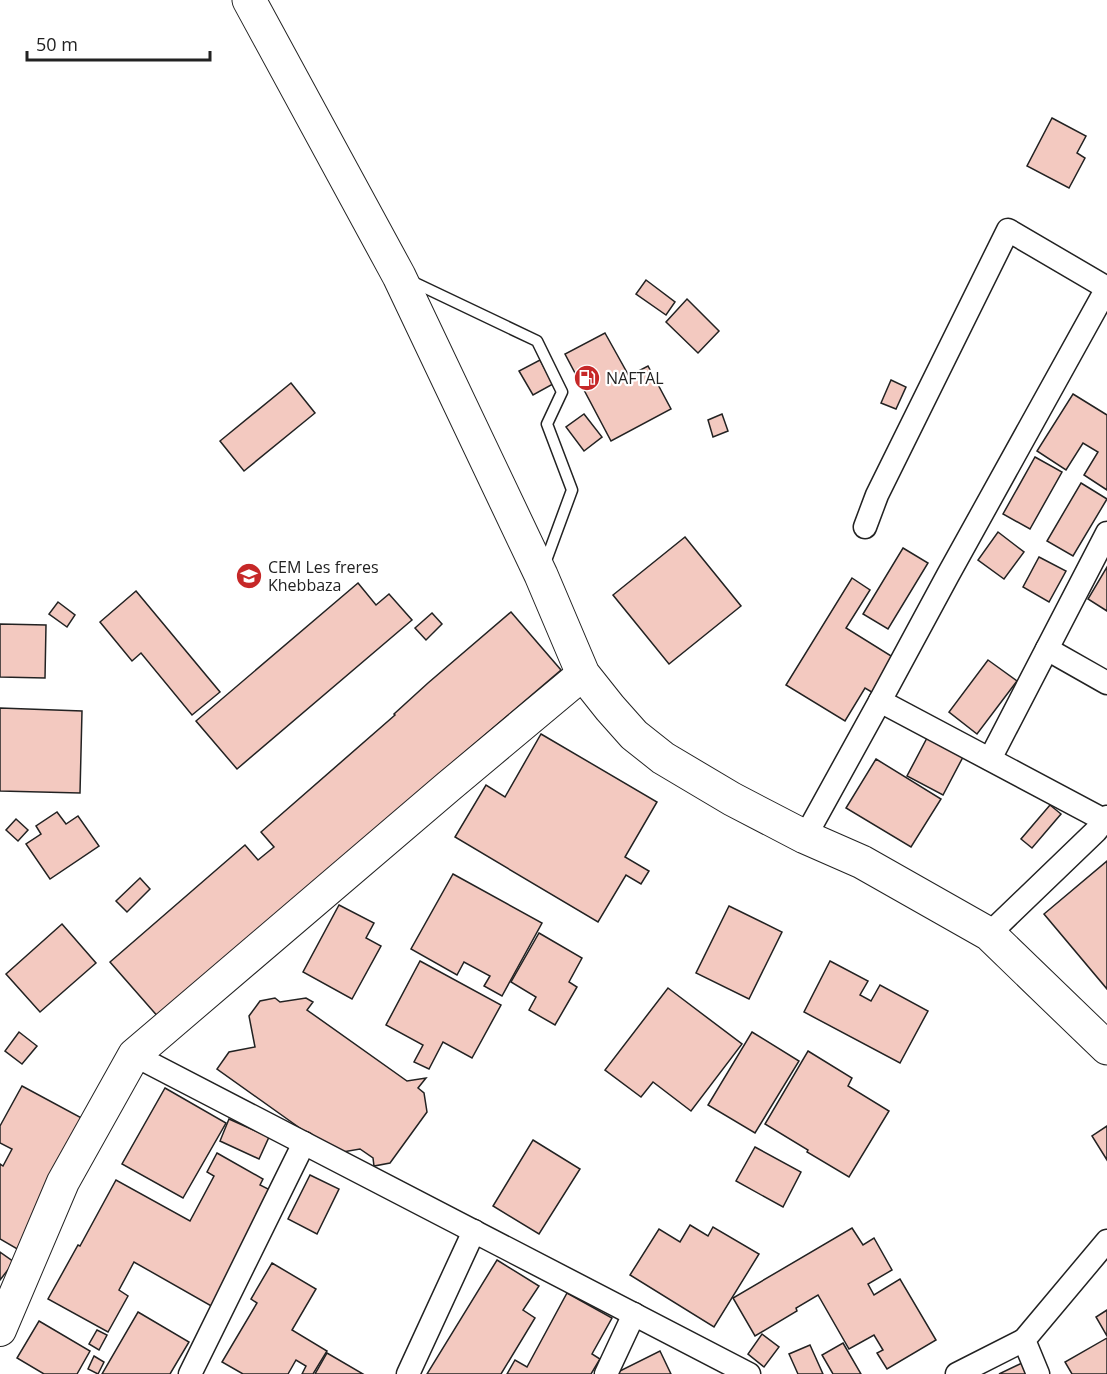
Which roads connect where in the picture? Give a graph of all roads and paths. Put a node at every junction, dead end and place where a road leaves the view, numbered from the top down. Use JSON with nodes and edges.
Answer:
{"nodes":[{"id":1,"x":249,"y":0,"type":"edge"},
{"id":2,"x":399,"y":276,"type":"junction"},
{"id":3,"x":865,"y":527,"type":"dead end"},
{"id":4,"x":1106,"y":539,"type":"edge"},
{"id":5,"x":541,"y":575,"type":"junction"},
{"id":6,"x":1047,"y":650,"type":"junction"},
{"id":7,"x":583,"y":674,"type":"junction"},
{"id":8,"x":1107,"y":683,"type":"edge"},
{"id":9,"x":880,"y":701,"type":"junction"},
{"id":10,"x":990,"y":759,"type":"junction"},
{"id":11,"x":1106,"y":819,"type":"edge"},
{"id":12,"x":805,"y":837,"type":"junction"},
{"id":13,"x":989,"y":934,"type":"junction"},
{"id":14,"x":1107,"y":1048,"type":"edge"},
{"id":15,"x":134,"y":1055,"type":"junction"},
{"id":16,"x":304,"y":1143,"type":"junction"},
{"id":17,"x":474,"y":1231,"type":"junction"},
{"id":18,"x":1107,"y":1241,"type":"edge"},
{"id":19,"x":634,"y":1314,"type":"junction"},
{"id":20,"x":0,"y":1330,"type":"edge"},
{"id":21,"x":1024,"y":1340,"type":"junction"},
{"id":22,"x":190,"y":1374,"type":"edge"},
{"id":23,"x":408,"y":1374,"type":"edge"},
{"id":24,"x":606,"y":1374,"type":"edge"},
{"id":25,"x":749,"y":1374,"type":"edge"},
{"id":26,"x":957,"y":1374,"type":"edge"},
{"id":27,"x":1038,"y":1374,"type":"edge"}],
"edges":[{"from":1,"to":2,"type":"main road"},
{"from":2,"to":5,"type":"main road"},
{"from":2,"to":5,"type":"lane"},
{"from":3,"to":9,"type":"street"},
{"from":4,"to":6,"type":"street"},
{"from":5,"to":7,"type":"main road"},
{"from":6,"to":8,"type":"street"},
{"from":6,"to":10,"type":"street"},
{"from":7,"to":12,"type":"main road"},
{"from":7,"to":15,"type":"street"},
{"from":9,"to":10,"type":"street"},
{"from":9,"to":12,"type":"street"},
{"from":10,"to":11,"type":"street"},
{"from":11,"to":13,"type":"street"},
{"from":12,"to":13,"type":"main road"},
{"from":13,"to":14,"type":"main road"},
{"from":15,"to":16,"type":"street"},
{"from":15,"to":20,"type":"street"},
{"from":16,"to":17,"type":"street"},
{"from":16,"to":22,"type":"street"},
{"from":17,"to":19,"type":"street"},
{"from":17,"to":23,"type":"street"},
{"from":18,"to":21,"type":"street"},
{"from":19,"to":24,"type":"street"},
{"from":19,"to":25,"type":"street"},
{"from":21,"to":26,"type":"street"},
{"from":21,"to":27,"type":"street"}]}
